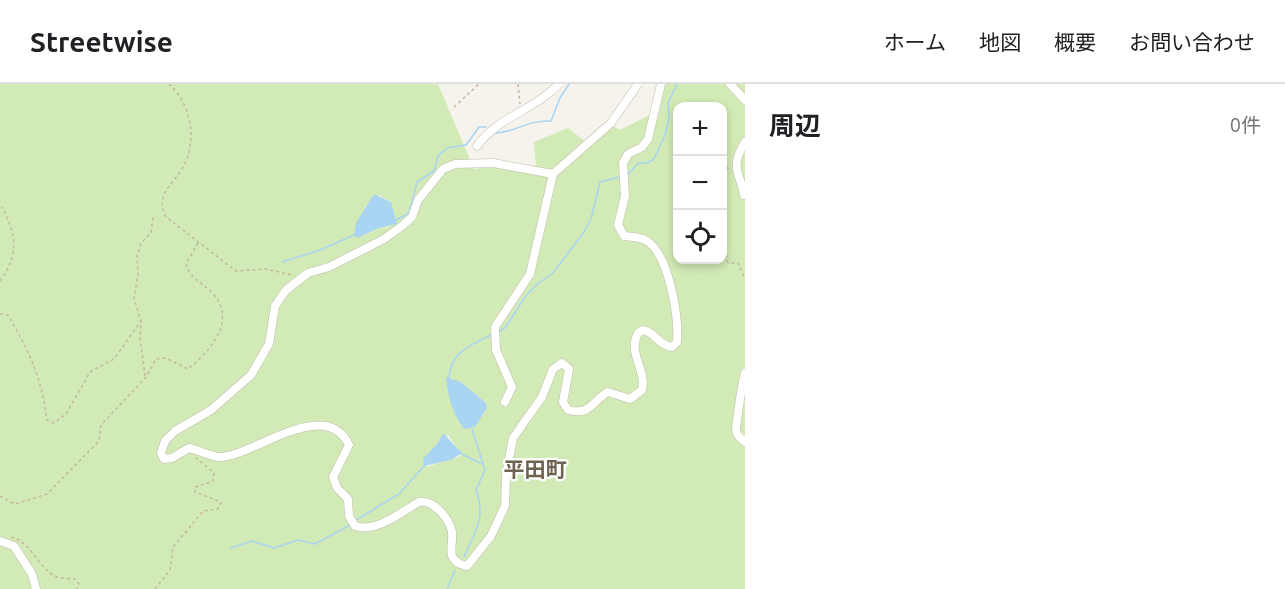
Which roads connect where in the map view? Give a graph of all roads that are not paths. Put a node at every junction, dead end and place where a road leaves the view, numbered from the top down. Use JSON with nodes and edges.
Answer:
{"nodes":[{"id":1,"x":558,"y":84,"type":"edge"},
{"id":2,"x":638,"y":84,"type":"edge"},
{"id":3,"x":661,"y":84,"type":"edge"},
{"id":4,"x":730,"y":84,"type":"edge"},
{"id":5,"x":742,"y":98,"type":"edge"},
{"id":6,"x":745,"y":107,"type":"edge"},
{"id":7,"x":745,"y":142,"type":"edge"},
{"id":8,"x":477,"y":146,"type":"dead end"},
{"id":9,"x":553,"y":174,"type":"junction"},
{"id":10,"x":744,"y":195,"type":"edge"},
{"id":11,"x":745,"y":373,"type":"edge"},
{"id":12,"x":505,"y":402,"type":"dead end"},
{"id":13,"x":745,"y":442,"type":"edge"},
{"id":14,"x":1,"y":541,"type":"edge"},
{"id":15,"x":36,"y":589,"type":"edge"}],
"edges":[{"from":1,"to":8,"type":"street"},
{"from":2,"to":9,"type":"street"},
{"from":3,"to":9,"type":"street"},
{"from":4,"to":5,"type":"street"},
{"from":5,"to":6,"type":"street"},
{"from":7,"to":10,"type":"street"},
{"from":9,"to":12,"type":"street"},
{"from":11,"to":13,"type":"street"},
{"from":14,"to":15,"type":"street"}]}
